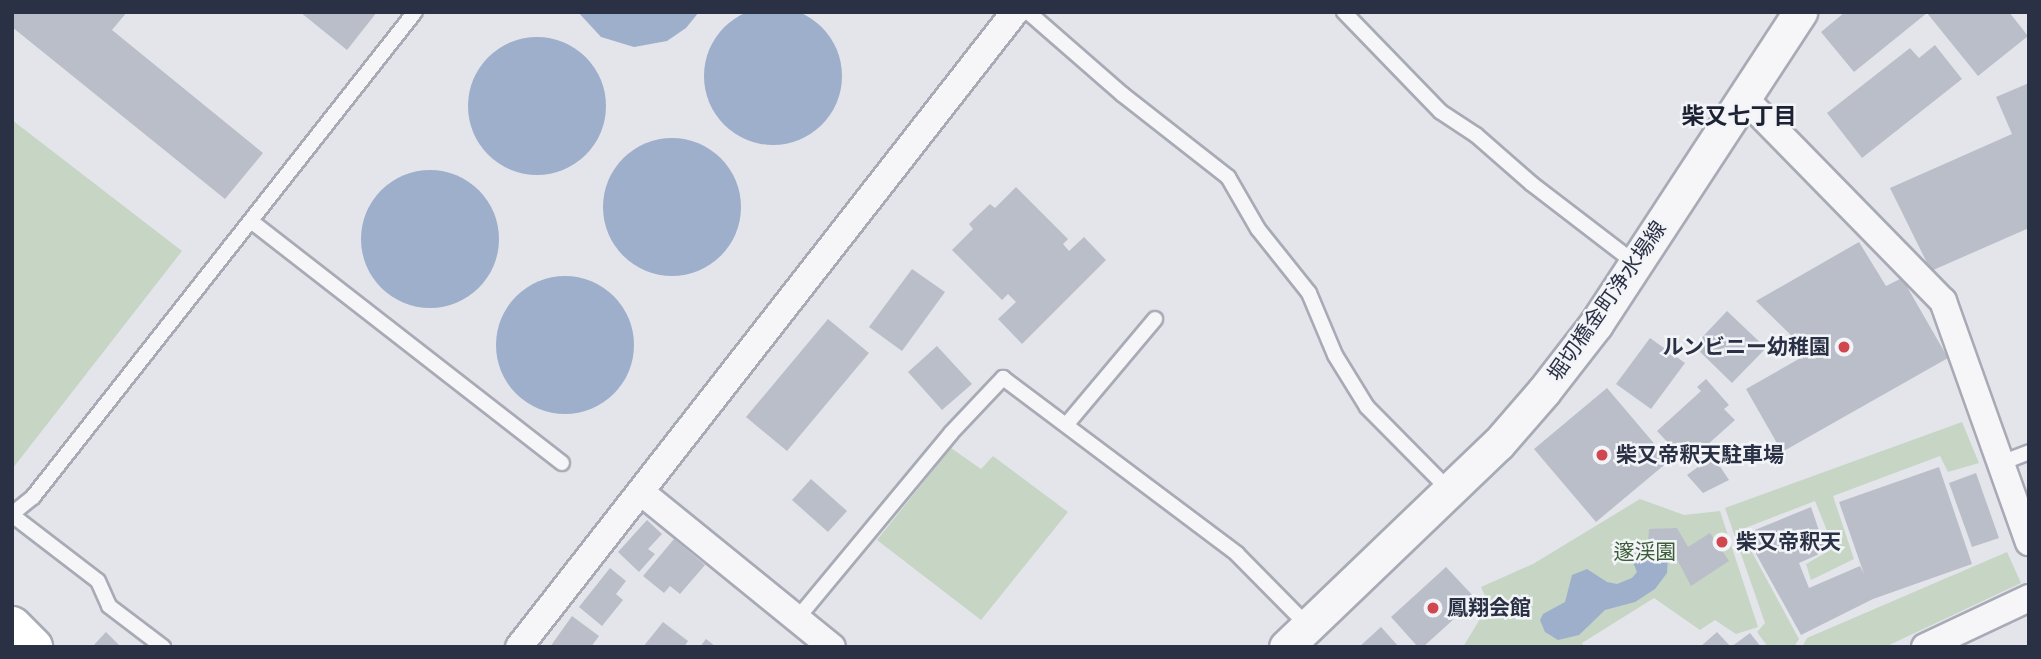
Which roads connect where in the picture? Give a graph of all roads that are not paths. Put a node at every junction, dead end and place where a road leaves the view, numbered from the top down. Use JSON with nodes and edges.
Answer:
{"nodes":[{"id":1,"x":415,"y":12,"type":"edge"},
{"id":2,"x":1015,"y":12,"type":"edge"},
{"id":3,"x":1028,"y":12,"type":"edge"},
{"id":4,"x":1344,"y":12,"type":"edge"},
{"id":5,"x":1790,"y":16,"type":"edge"},
{"id":6,"x":1745,"y":99,"type":"junction"},
{"id":7,"x":251,"y":221,"type":"junction"},
{"id":8,"x":1635,"y":264,"type":"junction"},
{"id":9,"x":1155,"y":319,"type":"dead end"},
{"id":10,"x":1068,"y":424,"type":"junction"},
{"id":11,"x":2029,"y":452,"type":"edge"},
{"id":12,"x":562,"y":463,"type":"dead end"},
{"id":13,"x":2001,"y":463,"type":"junction"},
{"id":14,"x":1450,"y":491,"type":"junction"},
{"id":15,"x":641,"y":492,"type":"junction"},
{"id":16,"x":12,"y":515,"type":"edge"},
{"id":17,"x":2029,"y":542,"type":"edge"},
{"id":18,"x":2029,"y":598,"type":"edge"},
{"id":19,"x":796,"y":620,"type":"junction"},
{"id":20,"x":12,"y":626,"type":"edge"},
{"id":21,"x":1297,"y":636,"type":"edge"},
{"id":22,"x":33,"y":647,"type":"edge"},
{"id":23,"x":163,"y":647,"type":"edge"},
{"id":24,"x":519,"y":647,"type":"edge"},
{"id":25,"x":832,"y":647,"type":"edge"},
{"id":26,"x":1924,"y":647,"type":"edge"}],
"edges":[{"from":1,"to":7,"type":"lane"},
{"from":2,"to":15,"type":"street"},
{"from":3,"to":14,"type":"lane"},
{"from":4,"to":8,"type":"lane"},
{"from":5,"to":6,"type":"street","name":"堀切橋金町浄水場線"},
{"from":6,"to":8,"type":"street","name":"堀切橋金町浄水場線"},
{"from":6,"to":13,"type":"street"},
{"from":7,"to":12,"type":"lane"},
{"from":7,"to":16,"type":"lane"},
{"from":8,"to":14,"type":"street","name":"堀切橋金町浄水場線"},
{"from":9,"to":10,"type":"lane"},
{"from":10,"to":19,"type":"lane"},
{"from":10,"to":21,"type":"lane"},
{"from":11,"to":13,"type":"lane"},
{"from":13,"to":17,"type":"street"},
{"from":14,"to":21,"type":"street","name":"堀切橋金町浄水場線"},
{"from":15,"to":19,"type":"street"},
{"from":15,"to":24,"type":"street"},
{"from":16,"to":23,"type":"lane"},
{"from":18,"to":26,"type":"street"},
{"from":19,"to":25,"type":"street"},
{"from":20,"to":22,"type":"main road"}]}
